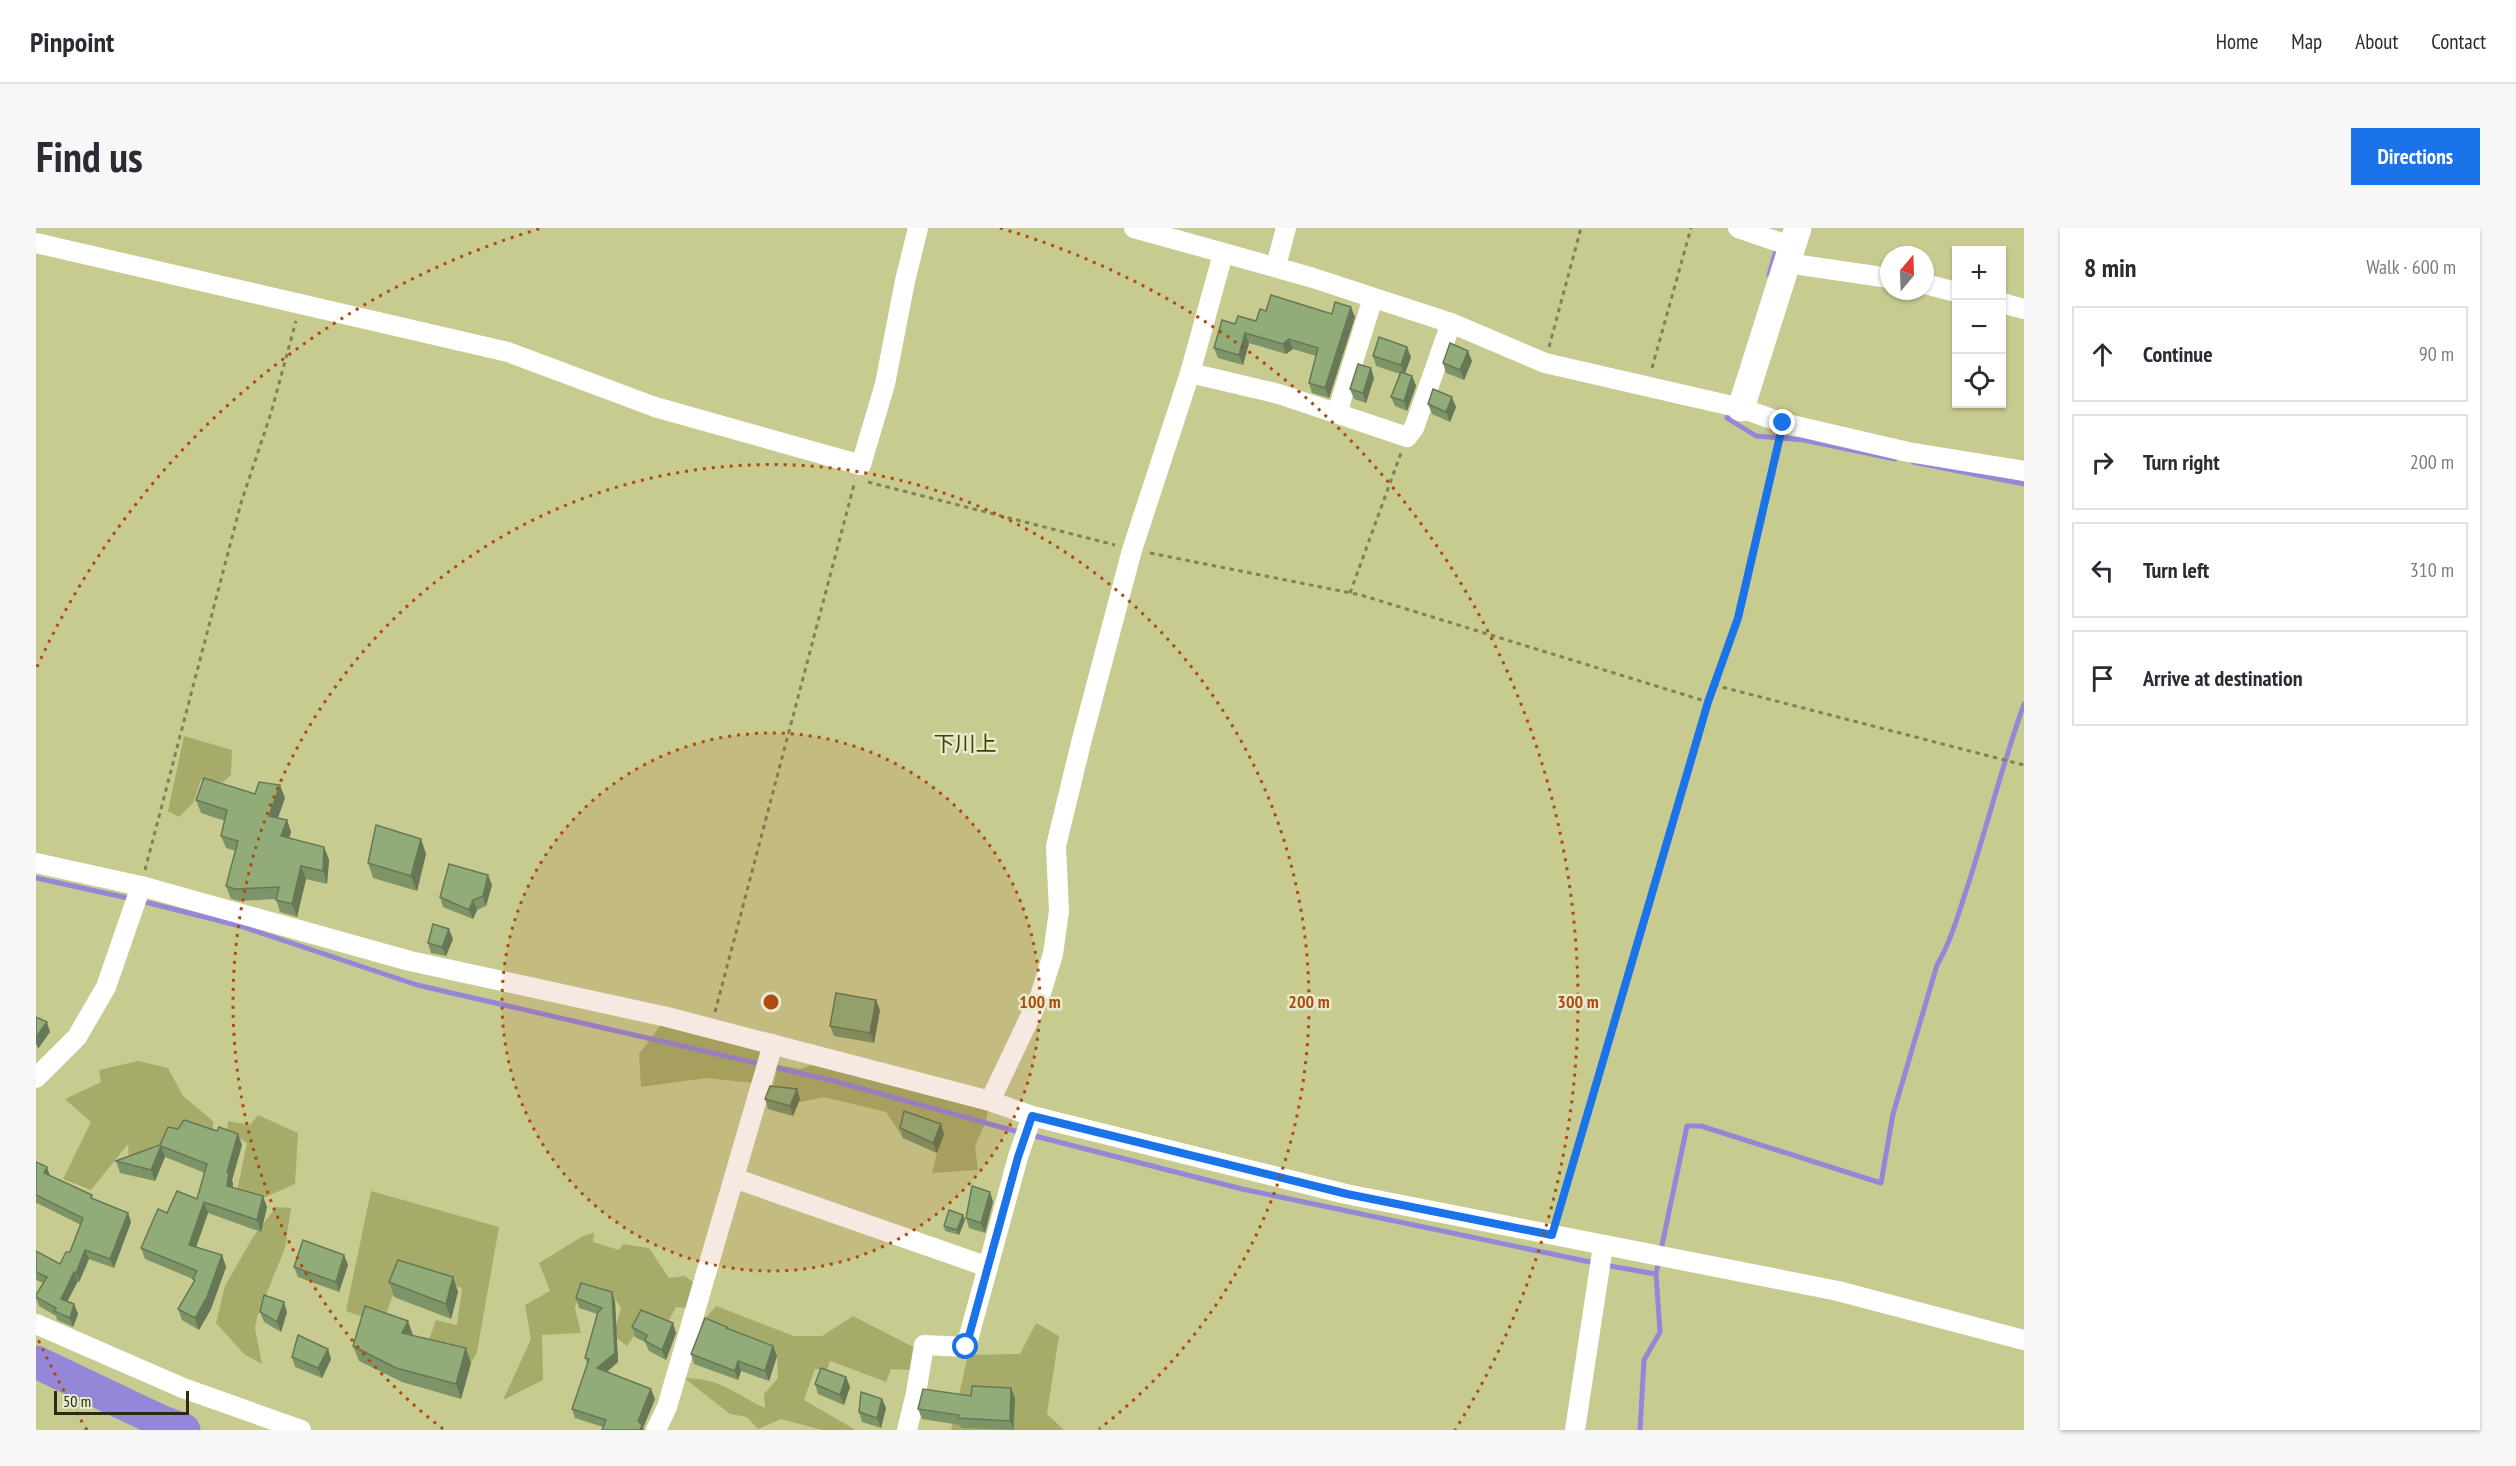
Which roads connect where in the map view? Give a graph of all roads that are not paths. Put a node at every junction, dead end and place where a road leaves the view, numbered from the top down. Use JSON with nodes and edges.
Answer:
{"nodes":[{"id":1,"x":918,"y":228,"type":"edge"},
{"id":2,"x":1134,"y":228,"type":"edge"},
{"id":3,"x":1286,"y":228,"type":"edge"},
{"id":4,"x":1738,"y":228,"type":"edge"},
{"id":5,"x":36,"y":243,"type":"edge"},
{"id":6,"x":1793,"y":246,"type":"edge"},
{"id":7,"x":1223,"y":254,"type":"junction"},
{"id":8,"x":1276,"y":266,"type":"junction"},
{"id":9,"x":1880,"y":275,"type":"edge"},
{"id":10,"x":1934,"y":286,"type":"edge"},
{"id":11,"x":1952,"y":291,"type":"edge"},
{"id":12,"x":1374,"y":298,"type":"junction"},
{"id":13,"x":2006,"y":304,"type":"edge"},
{"id":14,"x":2024,"y":309,"type":"edge"},
{"id":15,"x":1451,"y":323,"type":"junction"},
{"id":16,"x":1190,"y":374,"type":"junction"},
{"id":17,"x":1741,"y":408,"type":"junction"},
{"id":18,"x":1337,"y":413,"type":"junction"},
{"id":19,"x":2024,"y":471,"type":"edge"},
{"id":20,"x":36,"y":863,"type":"edge"},
{"id":21,"x":141,"y":886,"type":"junction"},
{"id":22,"x":773,"y":1044,"type":"junction"},
{"id":23,"x":36,"y":1078,"type":"edge"},
{"id":24,"x":990,"y":1101,"type":"junction"},
{"id":25,"x":1032,"y":1116,"type":"junction"},
{"id":26,"x":734,"y":1178,"type":"junction"},
{"id":27,"x":1603,"y":1246,"type":"junction"},
{"id":28,"x":988,"y":1267,"type":"junction"},
{"id":29,"x":36,"y":1324,"type":"edge"},
{"id":30,"x":2024,"y":1340,"type":"edge"},
{"id":31,"x":301,"y":1430,"type":"edge"},
{"id":32,"x":656,"y":1430,"type":"edge"},
{"id":33,"x":907,"y":1430,"type":"edge"},
{"id":34,"x":1575,"y":1430,"type":"edge"}],
"edges":[{"from":1,"to":5,"type":"street"},
{"from":2,"to":7,"type":"street"},
{"from":3,"to":8,"type":"street"},
{"from":4,"to":6,"type":"street"},
{"from":6,"to":9,"type":"street"},
{"from":6,"to":17,"type":"street"},
{"from":7,"to":8,"type":"street"},
{"from":7,"to":16,"type":"street"},
{"from":8,"to":12,"type":"street"},
{"from":10,"to":11,"type":"street"},
{"from":12,"to":15,"type":"street"},
{"from":12,"to":18,"type":"street"},
{"from":13,"to":14,"type":"street"},
{"from":15,"to":17,"type":"street"},
{"from":15,"to":18,"type":"street"},
{"from":16,"to":18,"type":"street"},
{"from":16,"to":24,"type":"street"},
{"from":17,"to":19,"type":"street"},
{"from":20,"to":21,"type":"street"},
{"from":21,"to":22,"type":"street"},
{"from":21,"to":23,"type":"street"},
{"from":22,"to":24,"type":"street"},
{"from":22,"to":26,"type":"street"},
{"from":24,"to":25,"type":"street"},
{"from":25,"to":27,"type":"street"},
{"from":25,"to":28,"type":"street"},
{"from":26,"to":28,"type":"street"},
{"from":26,"to":32,"type":"street"},
{"from":27,"to":30,"type":"street"},
{"from":27,"to":34,"type":"street"},
{"from":28,"to":33,"type":"street"},
{"from":29,"to":31,"type":"street"}]}
